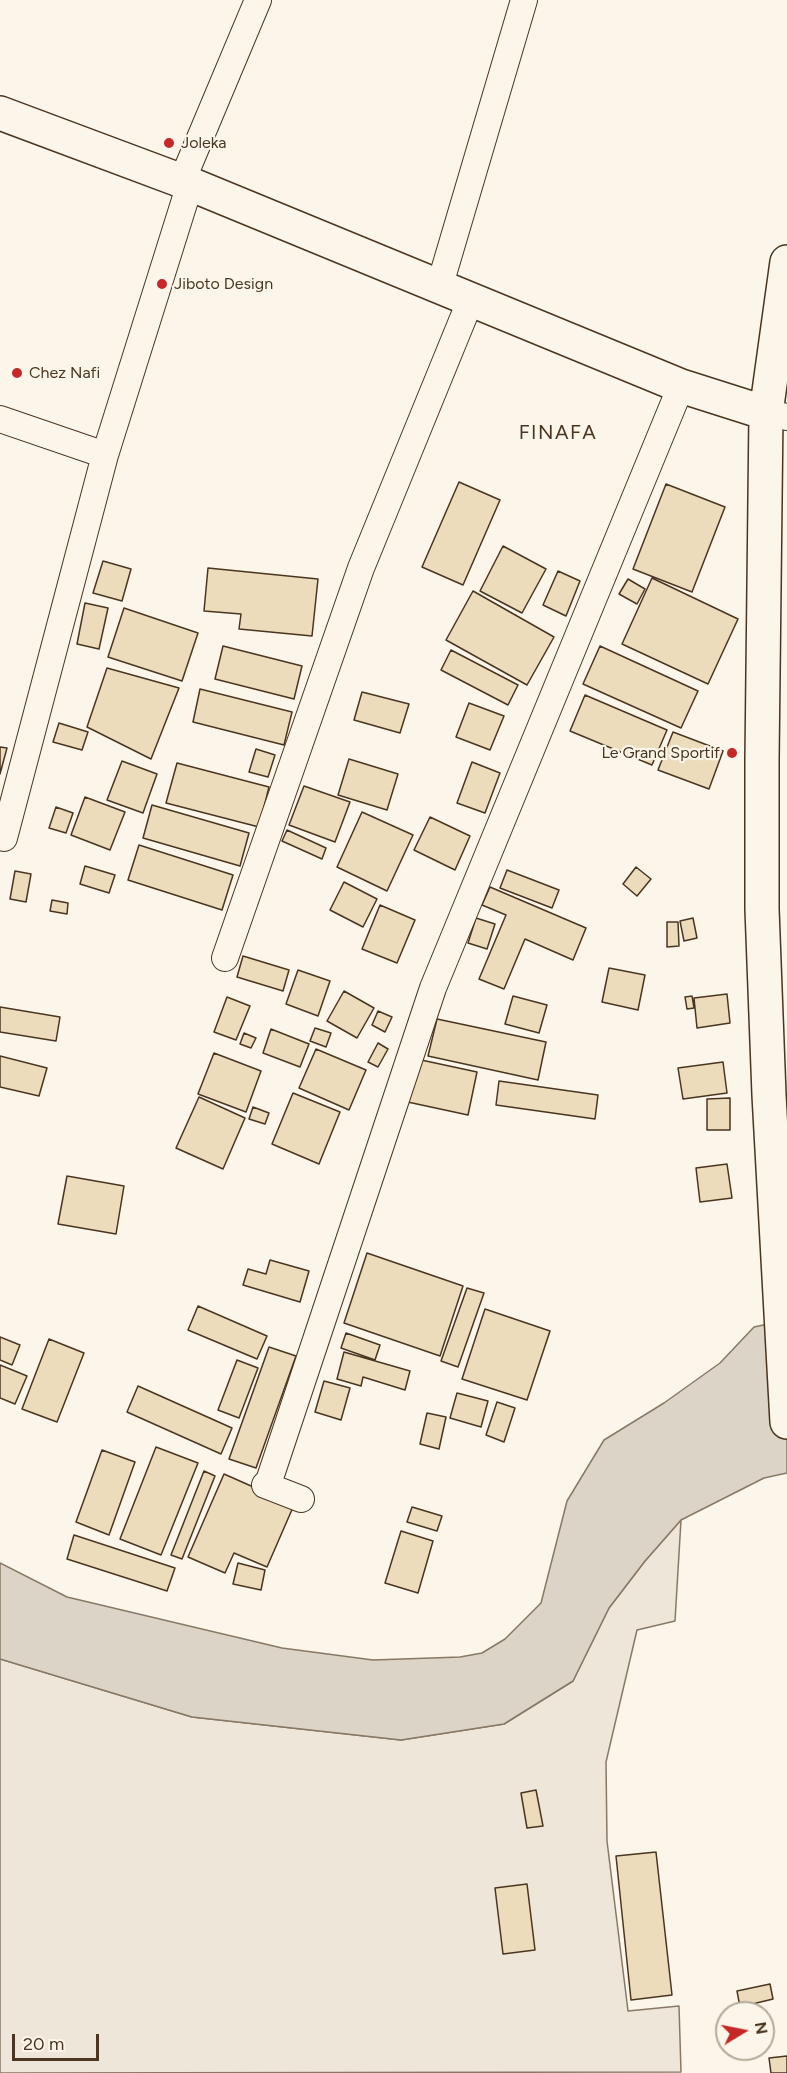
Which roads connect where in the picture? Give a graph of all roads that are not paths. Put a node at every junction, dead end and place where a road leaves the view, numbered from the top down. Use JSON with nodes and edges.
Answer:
{"nodes":[{"id":1,"x":258,"y":0,"type":"edge"},
{"id":2,"x":524,"y":0,"type":"edge"},
{"id":3,"x":0,"y":113,"type":"edge"},
{"id":4,"x":186,"y":182,"type":"junction"},
{"id":5,"x":787,"y":262,"type":"edge"},
{"id":6,"x":439,"y":288,"type":"junction"},
{"id":7,"x":471,"y":299,"type":"junction"},
{"id":8,"x":681,"y":386,"type":"junction"},
{"id":9,"x":777,"y":415,"type":"edge"},
{"id":10,"x":0,"y":419,"type":"edge"},
{"id":11,"x":105,"y":455,"type":"junction"},
{"id":12,"x":4,"y":838,"type":"dead end"},
{"id":13,"x":225,"y":958,"type":"dead end"},
{"id":14,"x":787,"y":1422,"type":"edge"},
{"id":15,"x":301,"y":1499,"type":"dead end"}],
"edges":[{"from":1,"to":4,"type":"street"},
{"from":2,"to":6,"type":"street"},
{"from":3,"to":4,"type":"street"},
{"from":4,"to":6,"type":"street"},
{"from":4,"to":11,"type":"street"},
{"from":5,"to":9,"type":"street"},
{"from":6,"to":7,"type":"street"},
{"from":7,"to":8,"type":"street"},
{"from":7,"to":13,"type":"street"},
{"from":8,"to":9,"type":"street"},
{"from":8,"to":15,"type":"street"},
{"from":9,"to":14,"type":"street"},
{"from":10,"to":11,"type":"street"},
{"from":11,"to":12,"type":"street"}]}
